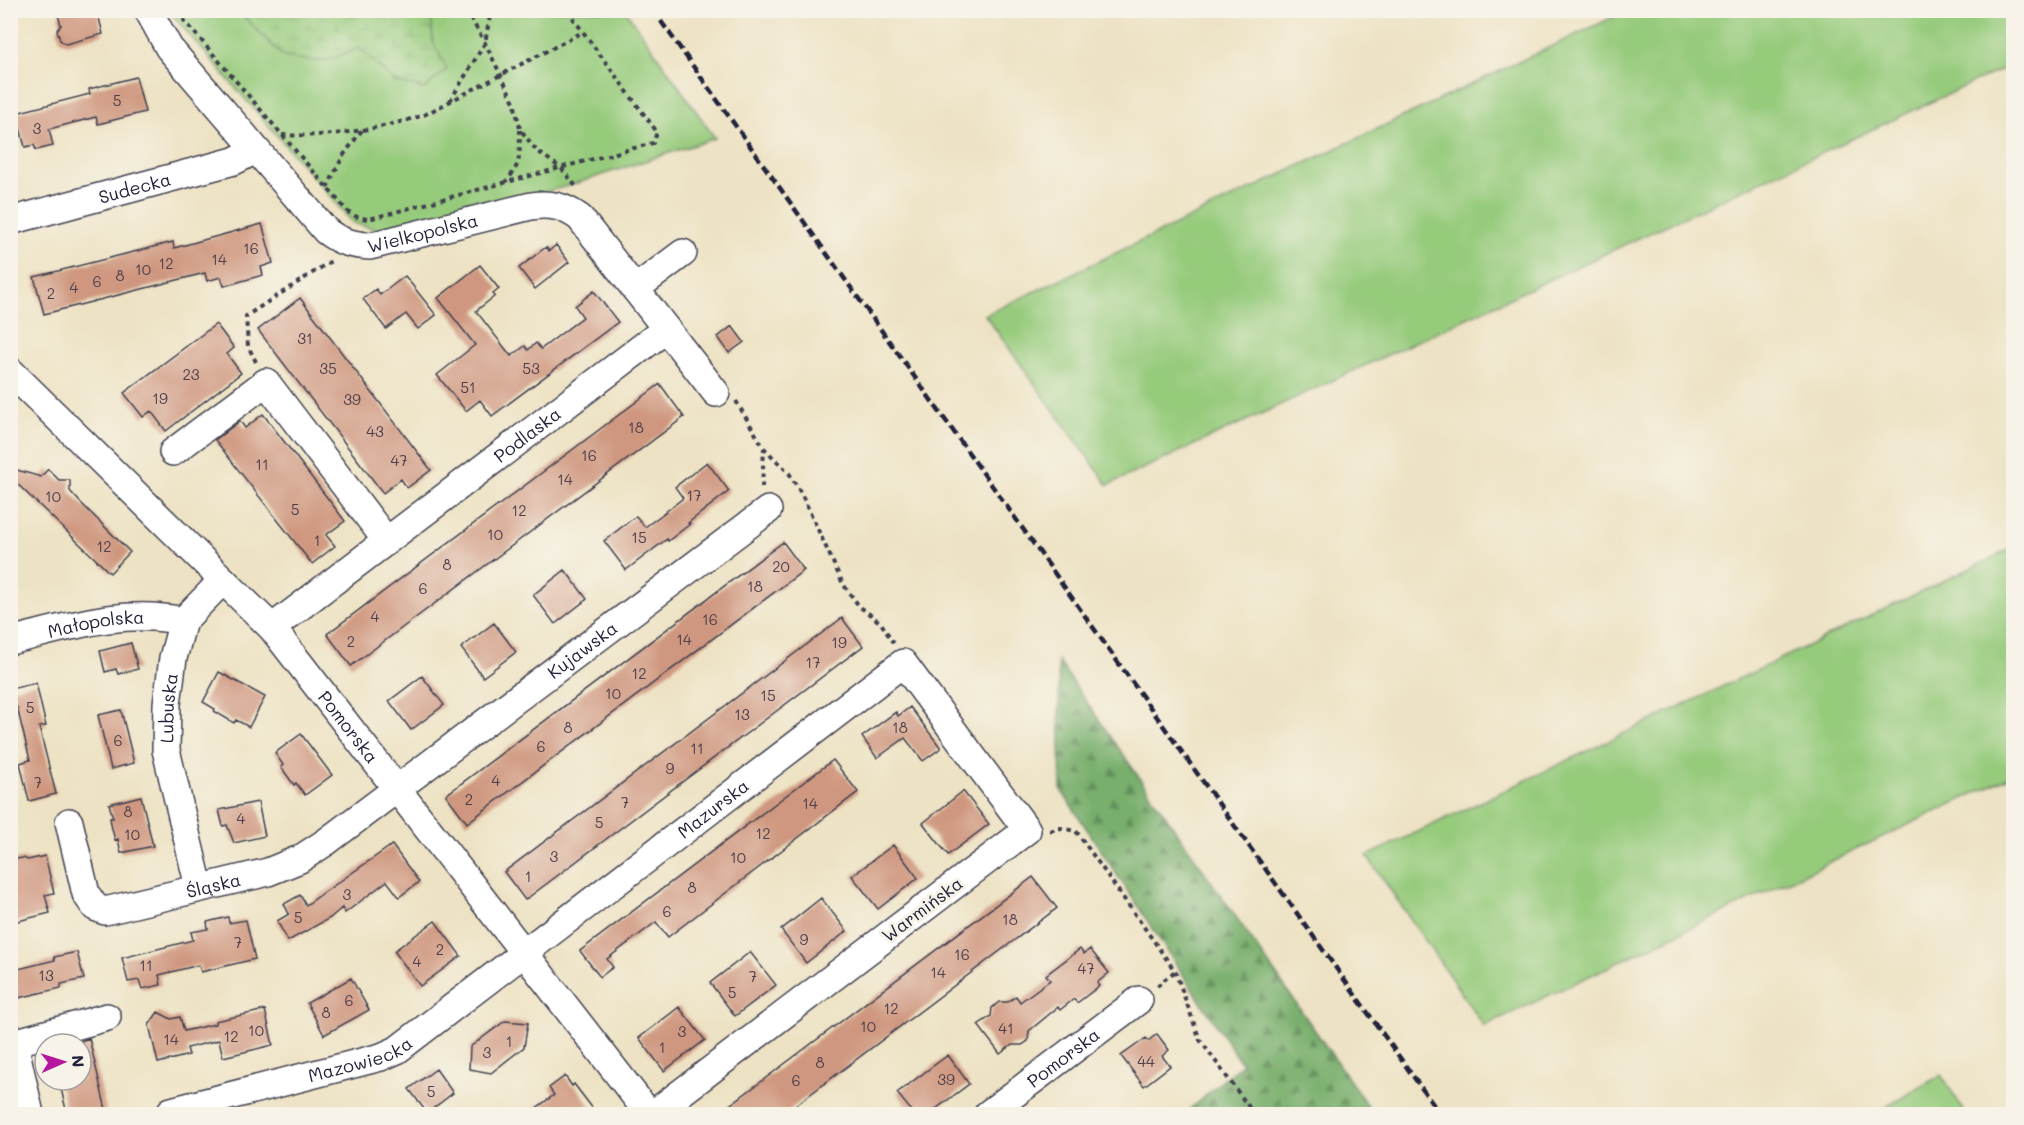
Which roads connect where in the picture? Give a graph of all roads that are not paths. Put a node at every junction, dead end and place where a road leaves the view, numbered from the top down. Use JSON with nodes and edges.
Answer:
{"nodes":[{"id":1,"x":148,"y":10,"type":"edge"},
{"id":2,"x":254,"y":148,"type":"junction"},
{"id":3,"x":10,"y":221,"type":"edge"},
{"id":4,"x":683,"y":253,"type":"dead end"},
{"id":5,"x":635,"y":289,"type":"junction"},
{"id":6,"x":666,"y":329,"type":"junction"},
{"id":7,"x":10,"y":371,"type":"edge"},
{"id":8,"x":724,"y":394,"type":"road end"},
{"id":9,"x":173,"y":452,"type":"dead end"},
{"id":10,"x":764,"y":501,"type":"road end"},
{"id":11,"x":386,"y":540,"type":"junction"},
{"id":12,"x":223,"y":580,"type":"junction"},
{"id":13,"x":183,"y":621,"type":"junction"},
{"id":14,"x":272,"y":628,"type":"junction"},
{"id":15,"x":10,"y":641,"type":"edge"},
{"id":16,"x":396,"y":789,"type":"junction"},
{"id":17,"x":69,"y":822,"type":"dead end"},
{"id":18,"x":1026,"y":830,"type":"joint"},
{"id":19,"x":199,"y":887,"type":"junction"},
{"id":20,"x":523,"y":952,"type":"junction"},
{"id":21,"x":1139,"y":1000,"type":"dead end"},
{"id":22,"x":107,"y":1017,"type":"dead end"},
{"id":23,"x":12,"y":1043,"type":"edge"},
{"id":24,"x":171,"y":1112,"type":"dead end"},
{"id":25,"x":30,"y":1114,"type":"edge"},
{"id":26,"x":651,"y":1114,"type":"edge"},
{"id":27,"x":988,"y":1114,"type":"edge"}],
"edges":[{"from":1,"to":2,"type":"street","name":"Wielkopolska"},
{"from":2,"to":3,"type":"street","name":"Sudecka"},
{"from":2,"to":5,"type":"street","name":"Wielkopolska"},
{"from":4,"to":5,"type":"street"},
{"from":5,"to":6,"type":"street","name":"Wielkopolska"},
{"from":6,"to":8,"type":"street","name":"Wielkopolska"},
{"from":6,"to":11,"type":"street","name":"Podlaska"},
{"from":7,"to":12,"type":"street","name":"Pomorska"},
{"from":9,"to":11,"type":"street"},
{"from":10,"to":16,"type":"street","name":"Kujawska"},
{"from":11,"to":14,"type":"street","name":"Podlaska"},
{"from":12,"to":13,"type":"street","name":"Lubuska"},
{"from":12,"to":14,"type":"street","name":"Pomorska"},
{"from":13,"to":15,"type":"street","name":"Małopolska"},
{"from":13,"to":19,"type":"street","name":"Lubuska"},
{"from":14,"to":16,"type":"street","name":"Pomorska"},
{"from":16,"to":19,"type":"street","name":"Śląska"},
{"from":16,"to":20,"type":"street","name":"Pomorska"},
{"from":17,"to":19,"type":"street","name":"Śląska"},
{"from":18,"to":20,"type":"street","name":"Mazurska"},
{"from":18,"to":26,"type":"street","name":"Warmińska"},
{"from":20,"to":24,"type":"street","name":"Mazowiecka"},
{"from":20,"to":26,"type":"street","name":"Pomorska"},
{"from":21,"to":27,"type":"street","name":"Pomorska"},
{"from":22,"to":23,"type":"street"},
{"from":23,"to":25,"type":"street"}]}
